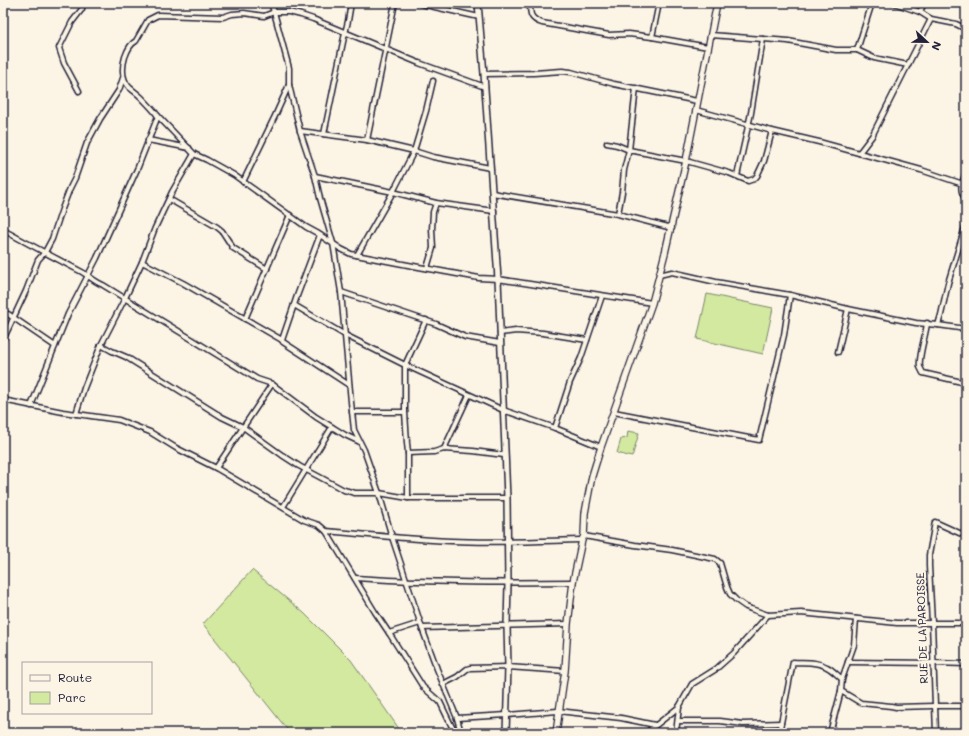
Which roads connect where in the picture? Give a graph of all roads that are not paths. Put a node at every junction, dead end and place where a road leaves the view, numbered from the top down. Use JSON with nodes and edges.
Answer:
{"nodes":[{"id":1,"x":83,"y":3,"type":"edge"},
{"id":2,"x":271,"y":3,"type":"edge"},
{"id":3,"x":351,"y":3,"type":"edge"},
{"id":4,"x":394,"y":3,"type":"edge"},
{"id":5,"x":417,"y":3,"type":"edge"},
{"id":6,"x":478,"y":3,"type":"edge"},
{"id":7,"x":530,"y":3,"type":"edge"},
{"id":8,"x":659,"y":3,"type":"edge"},
{"id":9,"x":717,"y":3,"type":"edge"},
{"id":10,"x":872,"y":3,"type":"edge"},
{"id":11,"x":894,"y":3,"type":"edge"},
{"id":12,"x":924,"y":3,"type":"edge"},
{"id":13,"x":274,"y":12,"type":"junction"},
{"id":14,"x":920,"y":12,"type":"junction"},
{"id":15,"x":479,"y":17,"type":"junction"},
{"id":16,"x":931,"y":19,"type":"junction"},
{"id":17,"x":966,"y":29,"type":"edge"},
{"id":18,"x":346,"y":32,"type":"junction"},
{"id":19,"x":710,"y":35,"type":"junction"},
{"id":20,"x":652,"y":37,"type":"junction"},
{"id":21,"x":763,"y":39,"type":"junction"},
{"id":22,"x":708,"y":47,"type":"junction"},
{"id":23,"x":385,"y":49,"type":"junction"},
{"id":24,"x":856,"y":50,"type":"junction"},
{"id":25,"x":908,"y":65,"type":"junction"},
{"id":26,"x":484,"y":74,"type":"junction"},
{"id":27,"x":124,"y":78,"type":"junction"},
{"id":28,"x":433,"y":81,"type":"dead end"},
{"id":29,"x":289,"y":85,"type":"junction"},
{"id":30,"x":129,"y":87,"type":"junction"},
{"id":31,"x":485,"y":87,"type":"junction"},
{"id":32,"x":636,"y":88,"type":"junction"},
{"id":33,"x":119,"y":90,"type":"junction"},
{"id":34,"x":79,"y":91,"type":"dead end"},
{"id":35,"x":697,"y":100,"type":"junction"},
{"id":36,"x":696,"y":110,"type":"junction"},
{"id":37,"x":158,"y":116,"type":"junction"},
{"id":38,"x":748,"y":125,"type":"junction"},
{"id":39,"x":300,"y":131,"type":"junction"},
{"id":40,"x":772,"y":132,"type":"junction"},
{"id":41,"x":324,"y":134,"type":"junction"},
{"id":42,"x":148,"y":140,"type":"junction"},
{"id":43,"x":367,"y":140,"type":"junction"},
{"id":44,"x":607,"y":143,"type":"dead end"},
{"id":45,"x":189,"y":148,"type":"junction"},
{"id":46,"x":629,"y":150,"type":"junction"},
{"id":47,"x":414,"y":151,"type":"junction"},
{"id":48,"x":859,"y":153,"type":"junction"},
{"id":49,"x":194,"y":154,"type":"junction"},
{"id":50,"x":686,"y":161,"type":"junction"},
{"id":51,"x":490,"y":168,"type":"junction"},
{"id":52,"x":966,"y":172,"type":"edge"},
{"id":53,"x":315,"y":176,"type":"junction"},
{"id":54,"x":736,"y":176,"type":"junction"},
{"id":55,"x":243,"y":182,"type":"junction"},
{"id":56,"x":962,"y":184,"type":"junction"},
{"id":57,"x":393,"y":192,"type":"junction"},
{"id":58,"x":492,"y":193,"type":"junction"},
{"id":59,"x":169,"y":199,"type":"junction"},
{"id":60,"x":966,"y":200,"type":"edge"},
{"id":61,"x":436,"y":203,"type":"junction"},
{"id":62,"x":494,"y":211,"type":"junction"},
{"id":63,"x":618,"y":214,"type":"junction"},
{"id":64,"x":290,"y":215,"type":"junction"},
{"id":65,"x":966,"y":224,"type":"edge"},
{"id":66,"x":672,"y":228,"type":"junction"},
{"id":67,"x":3,"y":230,"type":"edge"},
{"id":68,"x":320,"y":235,"type":"junction"},
{"id":69,"x":333,"y":243,"type":"junction"},
{"id":70,"x":45,"y":252,"type":"junction"},
{"id":71,"x":357,"y":255,"type":"junction"},
{"id":72,"x":142,"y":262,"type":"junction"},
{"id":73,"x":427,"y":268,"type":"junction"},
{"id":74,"x":267,"y":269,"type":"junction"},
{"id":75,"x":87,"y":275,"type":"junction"},
{"id":76,"x":659,"y":275,"type":"junction"},
{"id":77,"x":498,"y":279,"type":"junction"},
{"id":78,"x":341,"y":292,"type":"junction"},
{"id":79,"x":790,"y":295,"type":"junction"},
{"id":80,"x":602,"y":296,"type":"junction"},
{"id":81,"x":125,"y":298,"type":"junction"},
{"id":82,"x":652,"y":303,"type":"junction"},
{"id":83,"x":294,"y":305,"type":"junction"},
{"id":84,"x":848,"y":309,"type":"junction"},
{"id":85,"x":3,"y":312,"type":"edge"},
{"id":86,"x":13,"y":318,"type":"junction"},
{"id":87,"x":245,"y":319,"type":"junction"},
{"id":88,"x":426,"y":320,"type":"junction"},
{"id":89,"x":927,"y":323,"type":"junction"},
{"id":90,"x":938,"y":325,"type":"junction"},
{"id":91,"x":966,"y":329,"type":"edge"},
{"id":92,"x":500,"y":334,"type":"junction"},
{"id":93,"x":345,"y":335,"type":"junction"},
{"id":94,"x":3,"y":340,"type":"edge"},
{"id":95,"x":282,"y":340,"type":"junction"},
{"id":96,"x":587,"y":340,"type":"junction"},
{"id":97,"x":500,"y":343,"type":"junction"},
{"id":98,"x":102,"y":345,"type":"junction"},
{"id":99,"x":55,"y":346,"type":"junction"},
{"id":100,"x":838,"y":352,"type":"dead end"},
{"id":101,"x":404,"y":366,"type":"junction"},
{"id":102,"x":966,"y":383,"type":"edge"},
{"id":103,"x":272,"y":384,"type":"junction"},
{"id":104,"x":349,"y":385,"type":"junction"},
{"id":105,"x":469,"y":395,"type":"junction"},
{"id":106,"x":3,"y":400,"type":"edge"},
{"id":107,"x":31,"y":406,"type":"junction"},
{"id":108,"x":503,"y":410,"type":"junction"},
{"id":109,"x":352,"y":412,"type":"junction"},
{"id":110,"x":405,"y":412,"type":"junction"},
{"id":111,"x":614,"y":412,"type":"junction"},
{"id":112,"x":76,"y":414,"type":"junction"},
{"id":113,"x":243,"y":427,"type":"junction"},
{"id":114,"x":332,"y":427,"type":"junction"},
{"id":115,"x":555,"y":428,"type":"junction"},
{"id":116,"x":359,"y":441,"type":"junction"},
{"id":117,"x":601,"y":447,"type":"junction"},
{"id":118,"x":444,"y":449,"type":"junction"},
{"id":119,"x":408,"y":453,"type":"junction"},
{"id":120,"x":504,"y":455,"type":"junction"},
{"id":121,"x":216,"y":468,"type":"junction"},
{"id":122,"x":306,"y":470,"type":"junction"},
{"id":123,"x":380,"y":493,"type":"junction"},
{"id":124,"x":408,"y":498,"type":"junction"},
{"id":125,"x":507,"y":498,"type":"junction"},
{"id":126,"x":283,"y":508,"type":"junction"},
{"id":127,"x":326,"y":531,"type":"junction"},
{"id":128,"x":966,"y":536,"type":"edge"},
{"id":129,"x":392,"y":537,"type":"junction"},
{"id":130,"x":583,"y":538,"type":"junction"},
{"id":131,"x":507,"y":542,"type":"junction"},
{"id":132,"x":355,"y":578,"type":"junction"},
{"id":133,"x":407,"y":581,"type":"junction"},
{"id":134,"x":573,"y":582,"type":"junction"},
{"id":135,"x":508,"y":583,"type":"junction"},
{"id":136,"x":768,"y":615,"type":"junction"},
{"id":137,"x":856,"y":619,"type":"junction"},
{"id":138,"x":932,"y":623,"type":"junction"},
{"id":139,"x":966,"y":623,"type":"edge"},
{"id":140,"x":568,"y":624,"type":"junction"},
{"id":141,"x":421,"y":625,"type":"junction"},
{"id":142,"x":507,"y":626,"type":"junction"},
{"id":143,"x":389,"y":633,"type":"junction"},
{"id":144,"x":848,"y":662,"type":"junction"},
{"id":145,"x":933,"y":663,"type":"junction"},
{"id":146,"x":966,"y":664,"type":"edge"},
{"id":147,"x":508,"y":668,"type":"junction"},
{"id":148,"x":565,"y":671,"type":"junction"},
{"id":149,"x":842,"y":679,"type":"junction"},
{"id":150,"x":444,"y":684,"type":"junction"},
{"id":151,"x":841,"y":691,"type":"junction"},
{"id":152,"x":934,"y":706,"type":"junction"},
{"id":153,"x":966,"y":706,"type":"edge"},
{"id":154,"x":679,"y":707,"type":"junction"},
{"id":155,"x":558,"y":710,"type":"junction"},
{"id":156,"x":507,"y":715,"type":"junction"},
{"id":157,"x":457,"y":718,"type":"junction"},
{"id":158,"x":678,"y":721,"type":"junction"},
{"id":159,"x":781,"y":724,"type":"junction"},
{"id":160,"x":655,"y":726,"type":"junction"},
{"id":161,"x":458,"y":733,"type":"edge"},
{"id":162,"x":461,"y":733,"type":"edge"},
{"id":163,"x":506,"y":733,"type":"edge"},
{"id":164,"x":556,"y":733,"type":"edge"},
{"id":165,"x":646,"y":733,"type":"edge"},
{"id":166,"x":676,"y":733,"type":"edge"},
{"id":167,"x":779,"y":733,"type":"edge"},
{"id":168,"x":830,"y":733,"type":"edge"},
{"id":169,"x":936,"y":733,"type":"edge"}],
"edges":[{"from":1,"to":34,"type":"street"},
{"from":2,"to":13,"type":"street"},
{"from":3,"to":18,"type":"street"},
{"from":4,"to":23,"type":"street"},
{"from":5,"to":15,"type":"street"},
{"from":6,"to":15,"type":"street"},
{"from":7,"to":20,"type":"street"},
{"from":8,"to":20,"type":"street"},
{"from":9,"to":19,"type":"main road"},
{"from":10,"to":24,"type":"street"},
{"from":11,"to":14,"type":"street"},
{"from":12,"to":14,"type":"street"},
{"from":13,"to":18,"type":"street"},
{"from":13,"to":27,"type":"street"},
{"from":13,"to":29,"type":"street"},
{"from":14,"to":16,"type":"street"},
{"from":15,"to":26,"type":"street"},
{"from":16,"to":17,"type":"street"},
{"from":16,"to":25,"type":"street"},
{"from":18,"to":23,"type":"street"},
{"from":18,"to":41,"type":"street"},
{"from":19,"to":21,"type":"street"},
{"from":19,"to":22,"type":"main road"},
{"from":20,"to":22,"type":"street"},
{"from":21,"to":24,"type":"street"},
{"from":21,"to":38,"type":"street"},
{"from":22,"to":35,"type":"main road"},
{"from":23,"to":31,"type":"street"},
{"from":23,"to":43,"type":"street"},
{"from":24,"to":25,"type":"street"},
{"from":25,"to":48,"type":"street"},
{"from":26,"to":31,"type":"street"},
{"from":26,"to":32,"type":"street"},
{"from":27,"to":30,"type":"street"},
{"from":27,"to":33,"type":"street"},
{"from":28,"to":47,"type":"street"},
{"from":29,"to":39,"type":"street"},
{"from":29,"to":55,"type":"street"},
{"from":30,"to":33,"type":"street"},
{"from":30,"to":37,"type":"street"},
{"from":31,"to":51,"type":"street"},
{"from":32,"to":35,"type":"street"},
{"from":32,"to":46,"type":"street"},
{"from":33,"to":70,"type":"street"},
{"from":35,"to":36,"type":"main road"},
{"from":36,"to":38,"type":"street"},
{"from":36,"to":50,"type":"main road"},
{"from":37,"to":42,"type":"street"},
{"from":37,"to":45,"type":"street"},
{"from":38,"to":40,"type":"street"},
{"from":38,"to":54,"type":"street"},
{"from":39,"to":41,"type":"street"},
{"from":39,"to":53,"type":"street"},
{"from":40,"to":48,"type":"street"},
{"from":40,"to":54,"type":"street"},
{"from":41,"to":43,"type":"street"},
{"from":42,"to":45,"type":"street"},
{"from":42,"to":75,"type":"street"},
{"from":43,"to":47,"type":"street"},
{"from":44,"to":46,"type":"street"},
{"from":45,"to":49,"type":"street"},
{"from":46,"to":50,"type":"street"},
{"from":46,"to":63,"type":"street"},
{"from":47,"to":51,"type":"street"},
{"from":47,"to":57,"type":"street"},
{"from":48,"to":56,"type":"street"},
{"from":49,"to":55,"type":"street"},
{"from":49,"to":59,"type":"street"},
{"from":50,"to":54,"type":"street"},
{"from":50,"to":66,"type":"main road"},
{"from":51,"to":58,"type":"street"},
{"from":52,"to":56,"type":"street"},
{"from":53,"to":57,"type":"street"},
{"from":53,"to":69,"type":"street"},
{"from":55,"to":64,"type":"street"},
{"from":56,"to":60,"type":"street"},
{"from":57,"to":61,"type":"street"},
{"from":57,"to":71,"type":"street"},
{"from":58,"to":62,"type":"street"},
{"from":58,"to":63,"type":"street"},
{"from":59,"to":72,"type":"street"},
{"from":59,"to":74,"type":"street"},
{"from":61,"to":62,"type":"street"},
{"from":61,"to":73,"type":"street"},
{"from":62,"to":77,"type":"street"},
{"from":63,"to":66,"type":"street"},
{"from":64,"to":68,"type":"street"},
{"from":64,"to":74,"type":"street"},
{"from":65,"to":90,"type":"street"},
{"from":66,"to":76,"type":"main road"},
{"from":67,"to":70,"type":"street"},
{"from":68,"to":69,"type":"street"},
{"from":68,"to":83,"type":"street"},
{"from":69,"to":71,"type":"street"},
{"from":69,"to":78,"type":"street"},
{"from":70,"to":75,"type":"street"},
{"from":70,"to":86,"type":"street"},
{"from":71,"to":73,"type":"street"},
{"from":72,"to":81,"type":"street"},
{"from":72,"to":87,"type":"street"},
{"from":73,"to":77,"type":"street"},
{"from":74,"to":87,"type":"street"},
{"from":75,"to":81,"type":"street"},
{"from":75,"to":99,"type":"street"},
{"from":76,"to":79,"type":"street"},
{"from":76,"to":82,"type":"main road"},
{"from":77,"to":80,"type":"street"},
{"from":77,"to":92,"type":"street"},
{"from":78,"to":88,"type":"street"},
{"from":78,"to":93,"type":"street"},
{"from":79,"to":84,"type":"street"},
{"from":79,"to":111,"type":"street"},
{"from":80,"to":82,"type":"street"},
{"from":80,"to":96,"type":"street"},
{"from":81,"to":98,"type":"street"},
{"from":81,"to":103,"type":"street"},
{"from":82,"to":111,"type":"main road"},
{"from":83,"to":93,"type":"street"},
{"from":83,"to":95,"type":"street"},
{"from":84,"to":89,"type":"street"},
{"from":84,"to":100,"type":"street"},
{"from":85,"to":86,"type":"street"},
{"from":86,"to":94,"type":"street"},
{"from":86,"to":99,"type":"street"},
{"from":87,"to":95,"type":"street"},
{"from":88,"to":97,"type":"street"},
{"from":88,"to":101,"type":"street"},
{"from":89,"to":90,"type":"street"},
{"from":89,"to":102,"type":"street"},
{"from":90,"to":91,"type":"street"},
{"from":92,"to":96,"type":"street"},
{"from":92,"to":97,"type":"street"},
{"from":93,"to":101,"type":"street"},
{"from":93,"to":104,"type":"street"},
{"from":95,"to":104,"type":"street"},
{"from":96,"to":115,"type":"street"},
{"from":97,"to":108,"type":"street"},
{"from":98,"to":112,"type":"street"},
{"from":98,"to":113,"type":"street"},
{"from":99,"to":107,"type":"street"},
{"from":101,"to":105,"type":"street"},
{"from":101,"to":110,"type":"street"},
{"from":103,"to":113,"type":"street"},
{"from":103,"to":114,"type":"street"},
{"from":104,"to":109,"type":"street"},
{"from":105,"to":108,"type":"street"},
{"from":105,"to":118,"type":"street"},
{"from":106,"to":107,"type":"street"},
{"from":107,"to":112,"type":"street"},
{"from":108,"to":115,"type":"street"},
{"from":108,"to":120,"type":"street"},
{"from":109,"to":110,"type":"street"},
{"from":109,"to":116,"type":"street"},
{"from":110,"to":119,"type":"street"},
{"from":111,"to":117,"type":"main road"},
{"from":112,"to":121,"type":"street"},
{"from":113,"to":121,"type":"street"},
{"from":113,"to":122,"type":"street"},
{"from":114,"to":116,"type":"street"},
{"from":114,"to":122,"type":"street"},
{"from":115,"to":117,"type":"street"},
{"from":116,"to":123,"type":"street"},
{"from":117,"to":130,"type":"main road"},
{"from":118,"to":119,"type":"street"},
{"from":118,"to":120,"type":"street"},
{"from":119,"to":124,"type":"street"},
{"from":120,"to":125,"type":"street"},
{"from":121,"to":126,"type":"street"},
{"from":122,"to":123,"type":"street"},
{"from":122,"to":126,"type":"street"},
{"from":123,"to":124,"type":"street"},
{"from":123,"to":129,"type":"street"},
{"from":124,"to":125,"type":"street"},
{"from":125,"to":131,"type":"street"},
{"from":126,"to":127,"type":"street"},
{"from":127,"to":129,"type":"street"},
{"from":127,"to":132,"type":"street"},
{"from":128,"to":138,"type":"street","name":"RUE DE LA PAROISSE"},
{"from":129,"to":131,"type":"street"},
{"from":129,"to":133,"type":"street"},
{"from":130,"to":131,"type":"street"},
{"from":130,"to":134,"type":"main road"},
{"from":130,"to":136,"type":"street"},
{"from":131,"to":135,"type":"street"},
{"from":132,"to":133,"type":"street"},
{"from":132,"to":143,"type":"street"},
{"from":133,"to":135,"type":"street"},
{"from":133,"to":141,"type":"street"},
{"from":134,"to":135,"type":"street"},
{"from":134,"to":140,"type":"main road"},
{"from":135,"to":142,"type":"street"},
{"from":136,"to":137,"type":"street"},
{"from":136,"to":154,"type":"street"},
{"from":137,"to":138,"type":"street"},
{"from":137,"to":144,"type":"street"},
{"from":138,"to":139,"type":"street"},
{"from":138,"to":145,"type":"street","name":"RUE DE LA PAROISSE"},
{"from":140,"to":142,"type":"street"},
{"from":140,"to":148,"type":"main road"},
{"from":141,"to":142,"type":"street"},
{"from":141,"to":143,"type":"street"},
{"from":141,"to":150,"type":"street"},
{"from":142,"to":147,"type":"street"},
{"from":143,"to":161,"type":"street"},
{"from":144,"to":145,"type":"street"},
{"from":144,"to":149,"type":"street"},
{"from":145,"to":146,"type":"street"},
{"from":145,"to":152,"type":"street","name":"RUE DE LA PAROISSE"},
{"from":147,"to":148,"type":"street"},
{"from":147,"to":150,"type":"street"},
{"from":147,"to":156,"type":"street"},
{"from":148,"to":155,"type":"main road"},
{"from":149,"to":151,"type":"street"},
{"from":149,"to":159,"type":"street"},
{"from":150,"to":157,"type":"street"},
{"from":151,"to":152,"type":"street"},
{"from":151,"to":168,"type":"street"},
{"from":152,"to":153,"type":"street"},
{"from":152,"to":169,"type":"street","name":"RUE DE LA PAROISSE"},
{"from":154,"to":158,"type":"street"},
{"from":154,"to":160,"type":"street"},
{"from":155,"to":156,"type":"street"},
{"from":155,"to":160,"type":"street"},
{"from":155,"to":164,"type":"main road"},
{"from":156,"to":157,"type":"street"},
{"from":156,"to":163,"type":"street"},
{"from":157,"to":162,"type":"street"},
{"from":158,"to":159,"type":"street"},
{"from":158,"to":166,"type":"street"},
{"from":159,"to":167,"type":"street"},
{"from":160,"to":165,"type":"street"}]}
